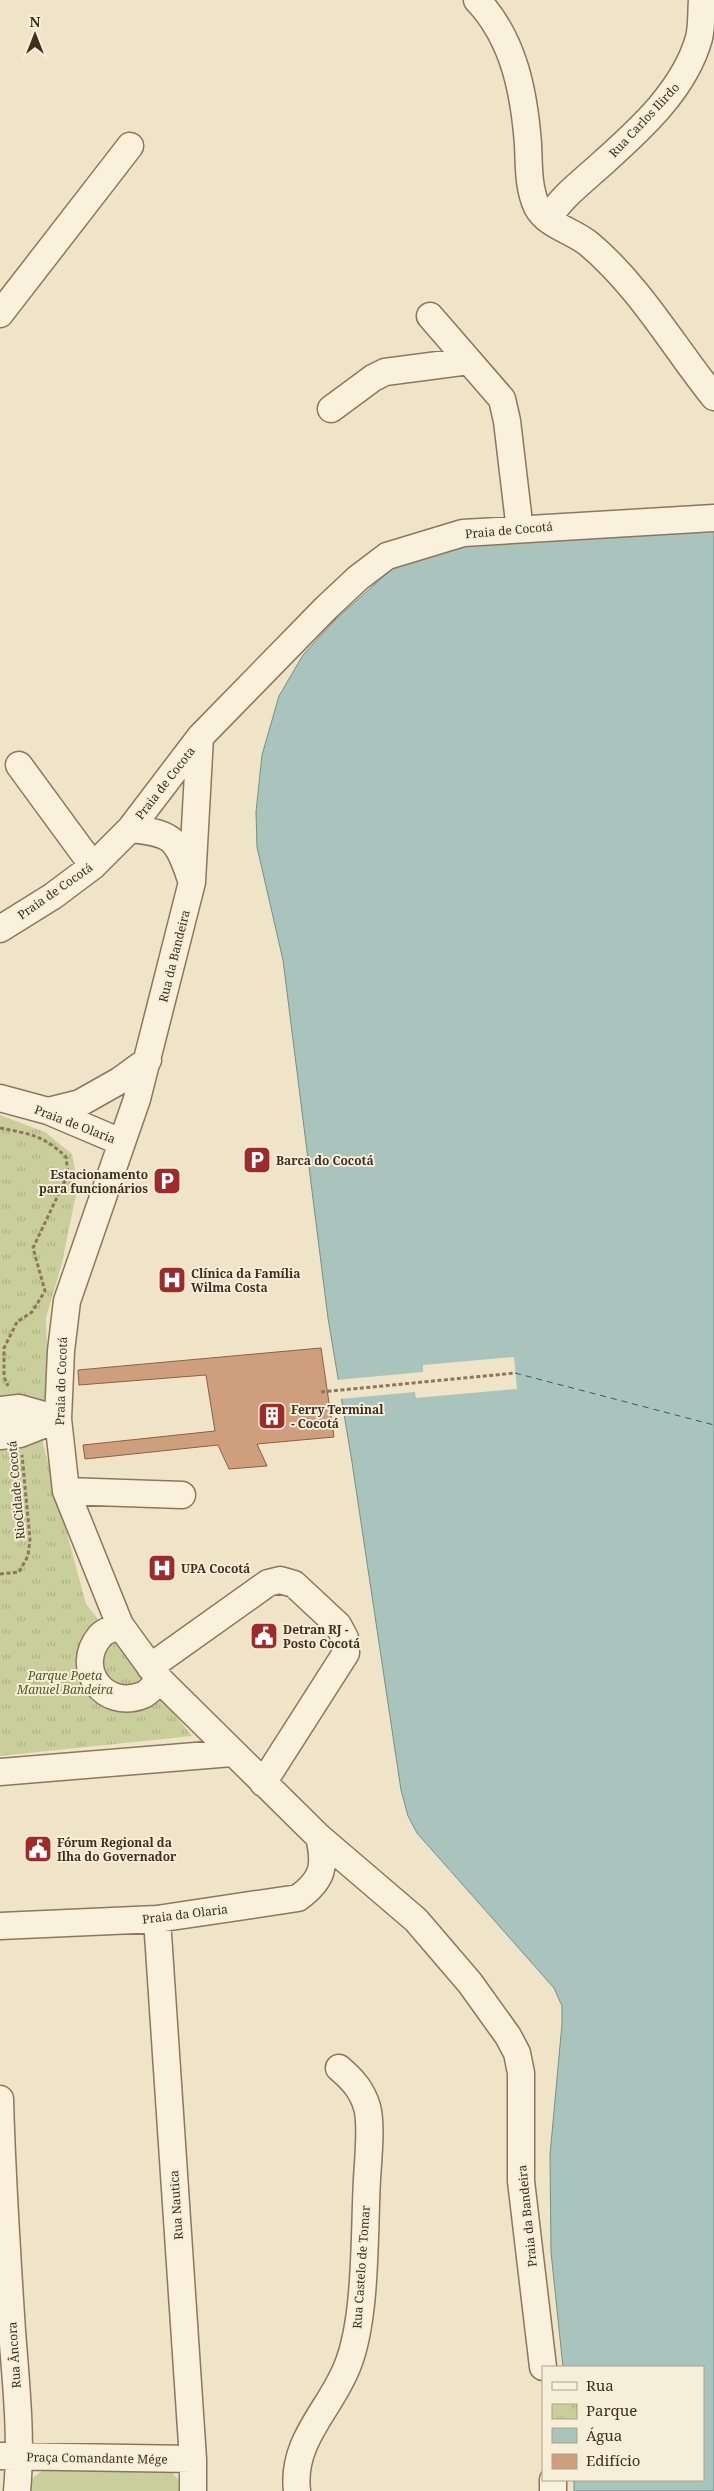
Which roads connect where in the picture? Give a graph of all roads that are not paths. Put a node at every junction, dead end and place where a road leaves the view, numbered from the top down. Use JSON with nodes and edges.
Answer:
{"nodes":[{"id":1,"x":477,"y":0,"type":"edge"},
{"id":2,"x":702,"y":0,"type":"edge"},
{"id":3,"x":130,"y":146,"type":"dead end"},
{"id":4,"x":548,"y":219,"type":"junction"},
{"id":5,"x":0,"y":314,"type":"edge"},
{"id":6,"x":430,"y":316,"type":"dead end"},
{"id":7,"x":469,"y":361,"type":"junction"},
{"id":8,"x":714,"y":397,"type":"edge"},
{"id":9,"x":330,"y":409,"type":"dead end"},
{"id":10,"x":518,"y":514,"type":"junction"},
{"id":11,"x":714,"y":518,"type":"edge"},
{"id":12,"x":559,"y":526,"type":"junction"},
{"id":13,"x":471,"y":532,"type":"junction"},
{"id":14,"x":200,"y":737,"type":"joint"},
{"id":15,"x":19,"y":765,"type":"dead end"},
{"id":16,"x":187,"y":773,"type":"junction"},
{"id":17,"x":130,"y":829,"type":"junction"},
{"id":18,"x":92,"y":866,"type":"junction"},
{"id":19,"x":192,"y":882,"type":"junction"},
{"id":20,"x":0,"y":929,"type":"edge"},
{"id":21,"x":148,"y":1060,"type":"junction"},
{"id":22,"x":0,"y":1098,"type":"edge"},
{"id":23,"x":48,"y":1111,"type":"junction"},
{"id":24,"x":121,"y":1142,"type":"junction"},
{"id":25,"x":9,"y":1409,"type":"edge"},
{"id":26,"x":58,"y":1419,"type":"junction"},
{"id":27,"x":10,"y":1435,"type":"edge"},
{"id":28,"x":66,"y":1491,"type":"junction"},
{"id":29,"x":182,"y":1495,"type":"dead end"},
{"id":30,"x":120,"y":1625,"type":"junction"},
{"id":31,"x":155,"y":1673,"type":"junction"},
{"id":32,"x":232,"y":1753,"type":"junction"},
{"id":33,"x":0,"y":1772,"type":"edge"},
{"id":34,"x":263,"y":1783,"type":"junction"},
{"id":35,"x":319,"y":1838,"type":"junction"},
{"id":36,"x":157,"y":1918,"type":"junction"},
{"id":37,"x":0,"y":1926,"type":"edge"},
{"id":38,"x":339,"y":2068,"type":"dead end"},
{"id":39,"x":0,"y":2099,"type":"edge"},
{"id":40,"x":544,"y":2366,"type":"edge"},
{"id":41,"x":10,"y":2456,"type":"edge"},
{"id":42,"x":193,"y":2459,"type":"junction"},
{"id":43,"x":17,"y":2491,"type":"edge"},
{"id":44,"x":193,"y":2491,"type":"edge"},
{"id":45,"x":297,"y":2491,"type":"edge"}],
"edges":[{"from":1,"to":4,"type":"street"},
{"from":2,"to":4,"type":"street","name":"Rua Carlos Ilirdo"},
{"from":3,"to":5,"type":"street"},
{"from":4,"to":8,"type":"street"},
{"from":6,"to":7,"type":"street"},
{"from":7,"to":9,"type":"street"},
{"from":7,"to":10,"type":"street"},
{"from":10,"to":12,"type":"street"},
{"from":10,"to":13,"type":"street"},
{"from":11,"to":12,"type":"street","name":"Praia de Cocotá"},
{"from":12,"to":13,"type":"street","name":"Praia de Cocotá"},
{"from":13,"to":14,"type":"street","name":"Praia de Cocotá"},
{"from":14,"to":16,"type":"street","name":"Rua da Bandeira"},
{"from":15,"to":18,"type":"street"},
{"from":16,"to":17,"type":"street","name":"Praia de Cocota"},
{"from":16,"to":19,"type":"street","name":"Rua da Bandeira"},
{"from":17,"to":18,"type":"street","name":"Praia de Cocotá"},
{"from":17,"to":19,"type":"street"},
{"from":18,"to":20,"type":"street","name":"Praia de Cocotá"},
{"from":19,"to":21,"type":"street","name":"Rua da Bandeira"},
{"from":21,"to":23,"type":"street"},
{"from":21,"to":24,"type":"street","name":"Praia do Cocotá"},
{"from":22,"to":23,"type":"street","name":"Praia de Olaria"},
{"from":23,"to":24,"type":"street","name":"Praia de Olaria"},
{"from":24,"to":26,"type":"street","name":"Praia do Cocotá"},
{"from":25,"to":26,"type":"street"},
{"from":26,"to":27,"type":"street"},
{"from":26,"to":28,"type":"street","name":"Praia do Cocotá"},
{"from":28,"to":29,"type":"street"},
{"from":28,"to":30,"type":"street","name":"Praia do Cocotá"},
{"from":30,"to":31,"type":"street","name":"Praia do Cocotá"},
{"from":30,"to":31,"type":"street"},
{"from":31,"to":32,"type":"street","name":"Praia do Cocotá"},
{"from":31,"to":34,"type":"street"},
{"from":32,"to":33,"type":"street"},
{"from":32,"to":34,"type":"street"},
{"from":34,"to":35,"type":"street"},
{"from":35,"to":36,"type":"street","name":"Praia da Olaria"},
{"from":35,"to":40,"type":"street","name":"Praia da Bandeira"},
{"from":36,"to":37,"type":"street","name":"Praia da Olaria"},
{"from":36,"to":42,"type":"street","name":"Rua Nautica"},
{"from":38,"to":45,"type":"street","name":"Rua Castelo de Tomar"},
{"from":39,"to":41,"type":"street","name":"Rua Âncora"},
{"from":41,"to":42,"type":"street","name":"Praça Comandante Mége"},
{"from":41,"to":43,"type":"street","name":"Rua Âncora"},
{"from":42,"to":44,"type":"street","name":"Rua Nautica"}]}
